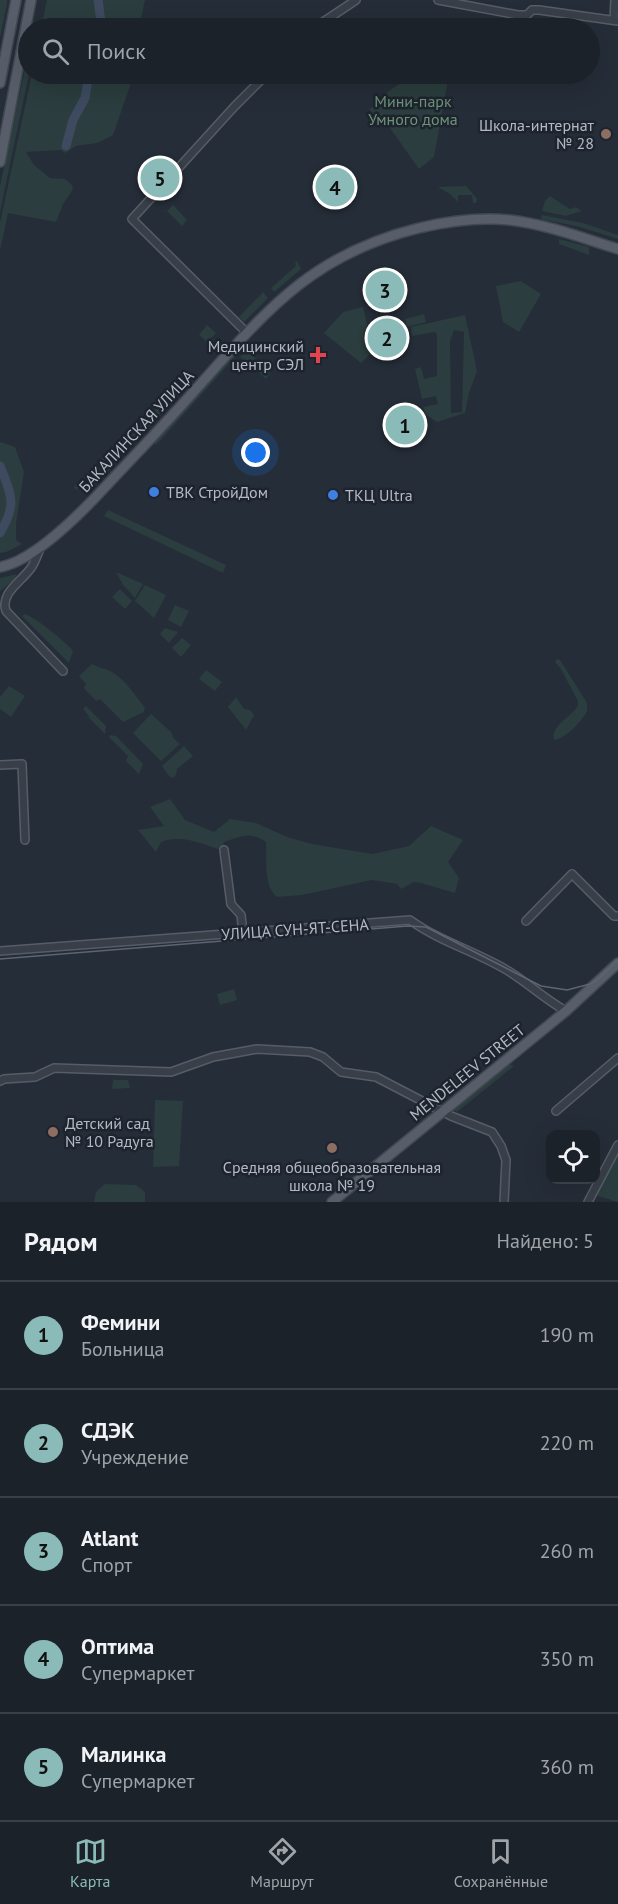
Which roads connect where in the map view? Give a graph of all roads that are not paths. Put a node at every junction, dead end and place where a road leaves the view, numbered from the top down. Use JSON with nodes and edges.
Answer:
{"nodes":[{"id":1,"x":10,"y":0,"type":"edge"},
{"id":2,"x":16,"y":0,"type":"edge"},
{"id":3,"x":31,"y":0,"type":"edge"},
{"id":4,"x":356,"y":0,"type":"edge"},
{"id":5,"x":438,"y":0,"type":"edge"},
{"id":6,"x":615,"y":0,"type":"edge"},
{"id":7,"x":28,"y":18,"type":"edge"},
{"id":8,"x":329,"y":18,"type":"edge"},
{"id":9,"x":13,"y":20,"type":"junction"},
{"id":10,"x":616,"y":20,"type":"edge"},
{"id":11,"x":18,"y":68,"type":"edge"},
{"id":12,"x":0,"y":83,"type":"edge"},
{"id":13,"x":257,"y":84,"type":"edge"},
{"id":14,"x":0,"y":162,"type":"edge"},
{"id":15,"x":618,"y":249,"type":"edge"},
{"id":16,"x":246,"y":332,"type":"junction"},
{"id":17,"x":42,"y":544,"type":"junction"},
{"id":18,"x":0,"y":567,"type":"edge"},
{"id":19,"x":6,"y":611,"type":"junction"},
{"id":20,"x":0,"y":619,"type":"edge"},
{"id":21,"x":63,"y":671,"type":"dead end"},
{"id":22,"x":0,"y":765,"type":"edge"},
{"id":23,"x":25,"y":840,"type":"dead end"},
{"id":24,"x":224,"y":850,"type":"dead end"},
{"id":25,"x":617,"y":918,"type":"edge"},
{"id":26,"x":526,"y":921,"type":"dead end"},
{"id":27,"x":243,"y":933,"type":"junction"},
{"id":28,"x":0,"y":951,"type":"edge"},
{"id":29,"x":618,"y":963,"type":"edge"},
{"id":30,"x":566,"y":1011,"type":"junction"},
{"id":31,"x":618,"y":1058,"type":"edge"},
{"id":32,"x":0,"y":1081,"type":"edge"},
{"id":33,"x":556,"y":1111,"type":"dead end"},
{"id":34,"x":442,"y":1112,"type":"junction"},
{"id":35,"x":618,"y":1145,"type":"edge"},
{"id":36,"x":332,"y":1202,"type":"edge"},
{"id":37,"x":504,"y":1202,"type":"edge"},
{"id":38,"x":588,"y":1202,"type":"edge"}],
"edges":[{"from":1,"to":9,"type":"main road"},
{"from":2,"to":9,"type":"main road"},
{"from":3,"to":7,"type":"main road"},
{"from":4,"to":8,"type":"street"},
{"from":5,"to":10,"type":"street"},
{"from":6,"to":10,"type":"street"},
{"from":9,"to":12,"type":"main road"},
{"from":11,"to":14,"type":"main road"},
{"from":13,"to":16,"type":"street"},
{"from":15,"to":16,"type":"main road","name":"БАКАЛИНСКАЯ УЛИЦА"},
{"from":16,"to":17,"type":"main road","name":"БАКАЛИНСКАЯ УЛИЦА"},
{"from":17,"to":18,"type":"main road","name":"БАКАЛИНСКАЯ УЛИЦА"},
{"from":17,"to":19,"type":"street"},
{"from":19,"to":20,"type":"street"},
{"from":19,"to":21,"type":"street"},
{"from":22,"to":23,"type":"street"},
{"from":24,"to":27,"type":"street"},
{"from":25,"to":26,"type":"street"},
{"from":27,"to":28,"type":"street","name":"УЛИЦА СУН-ЯТ-СЕНА"},
{"from":27,"to":30,"type":"street","name":"УЛИЦА СУН-ЯТ-СЕНА"},
{"from":29,"to":30,"type":"main road","name":"MENDELEEV STREET"},
{"from":30,"to":34,"type":"main road","name":"MENDELEEV STREET"},
{"from":31,"to":33,"type":"street"},
{"from":32,"to":34,"type":"street"},
{"from":34,"to":36,"type":"main road","name":"MENDELEEV STREET"},
{"from":34,"to":37,"type":"street"},
{"from":35,"to":38,"type":"street"}]}
